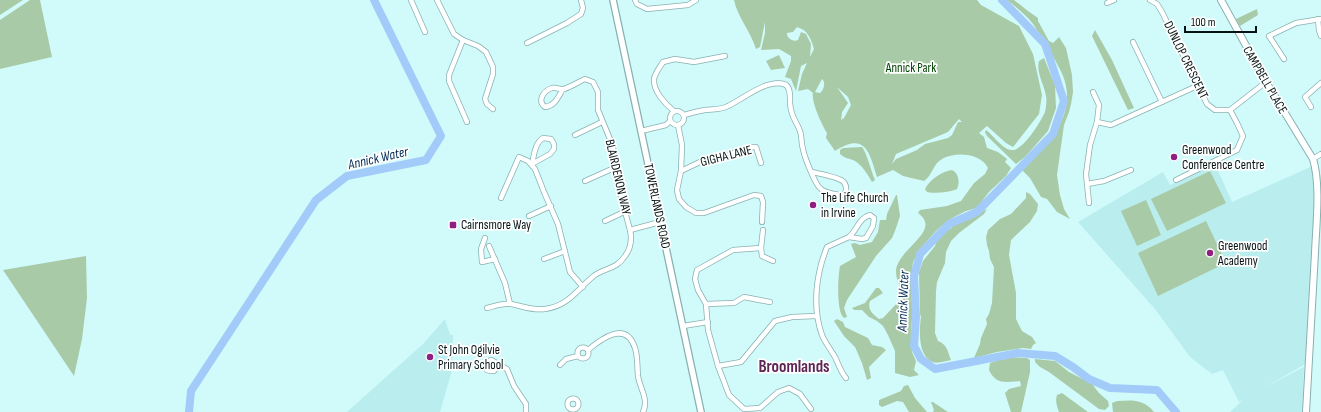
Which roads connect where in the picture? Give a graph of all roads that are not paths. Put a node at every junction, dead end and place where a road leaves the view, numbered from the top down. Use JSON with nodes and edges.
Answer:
{"nodes":[{"id":1,"x":411,"y":0,"type":"edge"},
{"id":2,"x":437,"y":0,"type":"edge"},
{"id":3,"x":581,"y":0,"type":"edge"},
{"id":4,"x":613,"y":0,"type":"edge"},
{"id":5,"x":635,"y":0,"type":"edge"},
{"id":6,"x":696,"y":0,"type":"edge"},
{"id":7,"x":1114,"y":0,"type":"edge"},
{"id":8,"x":1150,"y":0,"type":"edge"},
{"id":9,"x":1221,"y":0,"type":"edge"},
{"id":10,"x":1108,"y":3,"type":"dead end"},
{"id":11,"x":1320,"y":19,"type":"edge"},
{"id":12,"x":425,"y":32,"type":"dead end"},
{"id":13,"x":1321,"y":36,"type":"edge"},
{"id":14,"x":463,"y":40,"type":"junction"},
{"id":15,"x":1133,"y":42,"type":"dead end"},
{"id":16,"x":527,"y":43,"type":"dead end"},
{"id":17,"x":725,"y":56,"type":"dead end"},
{"id":18,"x":1284,"y":59,"type":"dead end"},
{"id":19,"x":1266,"y":82,"type":"junction"},
{"id":20,"x":1321,"y":83,"type":"edge"},
{"id":21,"x":1197,"y":86,"type":"junction"},
{"id":22,"x":563,"y":89,"type":"junction"},
{"id":23,"x":1093,"y":92,"type":"dead end"},
{"id":24,"x":1162,"y":102,"type":"junction"},
{"id":25,"x":1311,"y":107,"type":"dead end"},
{"id":26,"x":493,"y":109,"type":"dead end"},
{"id":27,"x":1230,"y":110,"type":"junction"},
{"id":28,"x":674,"y":111,"type":"junction"},
{"id":29,"x":684,"y":115,"type":"junction"},
{"id":30,"x":670,"y":121,"type":"junction"},
{"id":31,"x":467,"y":122,"type":"dead end"},
{"id":32,"x":602,"y":122,"type":"junction"},
{"id":33,"x":1097,"y":122,"type":"junction"},
{"id":34,"x":678,"y":125,"type":"junction"},
{"id":35,"x":641,"y":131,"type":"junction"},
{"id":36,"x":575,"y":135,"type":"dead end"},
{"id":37,"x":1321,"y":154,"type":"edge"},
{"id":38,"x":1313,"y":159,"type":"junction"},
{"id":39,"x":762,"y":163,"type":"dead end"},
{"id":40,"x":532,"y":164,"type":"junction"},
{"id":41,"x":614,"y":168,"type":"junction"},
{"id":42,"x":1131,"y":170,"type":"dead end"},
{"id":43,"x":681,"y":171,"type":"junction"},
{"id":44,"x":812,"y":172,"type":"junction"},
{"id":45,"x":1176,"y":180,"type":"dead end"},
{"id":46,"x":585,"y":181,"type":"dead end"},
{"id":47,"x":1087,"y":184,"type":"junction"},
{"id":48,"x":502,"y":198,"type":"dead end"},
{"id":49,"x":1089,"y":203,"type":"dead end"},
{"id":50,"x":551,"y":206,"type":"junction"},
{"id":51,"x":626,"y":211,"type":"junction"},
{"id":52,"x":528,"y":216,"type":"dead end"},
{"id":53,"x":605,"y":221,"type":"dead end"},
{"id":54,"x":660,"y":222,"type":"junction"},
{"id":55,"x":762,"y":222,"type":"dead end"},
{"id":56,"x":630,"y":230,"type":"junction"},
{"id":57,"x":763,"y":230,"type":"dead end"},
{"id":58,"x":849,"y":237,"type":"junction"},
{"id":59,"x":485,"y":238,"type":"dead end"},
{"id":60,"x":489,"y":246,"type":"dead end"},
{"id":61,"x":761,"y":248,"type":"junction"},
{"id":62,"x":565,"y":251,"type":"junction"},
{"id":63,"x":495,"y":259,"type":"junction"},
{"id":64,"x":544,"y":260,"type":"dead end"},
{"id":65,"x":773,"y":261,"type":"dead end"},
{"id":66,"x":583,"y":287,"type":"junction"},
{"id":67,"x":770,"y":302,"type":"dead end"},
{"id":68,"x":510,"y":304,"type":"junction"},
{"id":69,"x":706,"y":304,"type":"junction"},
{"id":70,"x":487,"y":308,"type":"dead end"},
{"id":71,"x":816,"y":316,"type":"junction"},
{"id":72,"x":708,"y":322,"type":"junction"},
{"id":73,"x":683,"y":326,"type":"junction"},
{"id":74,"x":588,"y":350,"type":"junction"},
{"id":75,"x":578,"y":356,"type":"junction"},
{"id":76,"x":560,"y":365,"type":"dead end"},
{"id":77,"x":718,"y":366,"type":"junction"},
{"id":78,"x":497,"y":367,"type":"dead end"},
{"id":79,"x":846,"y":378,"type":"dead end"},
{"id":80,"x":811,"y":409,"type":"dead end"},
{"id":81,"x":526,"y":412,"type":"edge"},
{"id":82,"x":643,"y":412,"type":"edge"},
{"id":83,"x":701,"y":412,"type":"edge"},
{"id":84,"x":1306,"y":412,"type":"edge"}],
"edges":[{"from":1,"to":12,"type":"street"},
{"from":2,"to":14,"type":"street"},
{"from":3,"to":16,"type":"street"},
{"from":4,"to":35,"type":"street","name":"TOWERLANDS ROAD"},
{"from":5,"to":6,"type":"street"},
{"from":7,"to":10,"type":"street"},
{"from":8,"to":21,"type":"street","name":"DUNLOP CRESCENT"},
{"from":9,"to":19,"type":"main road","name":"CAMPBELL PLACE"},
{"from":11,"to":13,"type":"street"},
{"from":11,"to":18,"type":"street"},
{"from":14,"to":26,"type":"street"},
{"from":14,"to":31,"type":"street"},
{"from":15,"to":24,"type":"street"},
{"from":17,"to":28,"type":"street"},
{"from":19,"to":27,"type":"street"},
{"from":19,"to":38,"type":"main road","name":"CAMPBELL PLACE"},
{"from":20,"to":25,"type":"street"},
{"from":21,"to":24,"type":"street"},
{"from":21,"to":27,"type":"street","name":"DUNLOP CRESCENT"},
{"from":22,"to":22,"type":"street","name":"BLAIRDENON WAY"},
{"from":22,"to":32,"type":"street","name":"BLAIRDENON WAY"},
{"from":23,"to":33,"type":"street"},
{"from":24,"to":33,"type":"street"},
{"from":27,"to":45,"type":"street"},
{"from":28,"to":29,"type":"street"},
{"from":28,"to":30,"type":"street"},
{"from":29,"to":34,"type":"street"},
{"from":29,"to":44,"type":"street"},
{"from":30,"to":34,"type":"street"},
{"from":30,"to":35,"type":"street"},
{"from":32,"to":36,"type":"street"},
{"from":32,"to":41,"type":"street","name":"BLAIRDENON WAY"},
{"from":33,"to":47,"type":"street"},
{"from":34,"to":43,"type":"street"},
{"from":35,"to":54,"type":"street","name":"TOWERLANDS ROAD"},
{"from":37,"to":38,"type":"street"},
{"from":38,"to":84,"type":"main road"},
{"from":39,"to":43,"type":"street","name":"GIGHA LANE"},
{"from":40,"to":40,"type":"street"},
{"from":40,"to":48,"type":"street"},
{"from":40,"to":50,"type":"street"},
{"from":41,"to":46,"type":"street"},
{"from":41,"to":51,"type":"street","name":"BLAIRDENON WAY"},
{"from":42,"to":47,"type":"street"},
{"from":43,"to":55,"type":"street"},
{"from":44,"to":44,"type":"street"},
{"from":47,"to":49,"type":"street"},
{"from":50,"to":52,"type":"street"},
{"from":50,"to":62,"type":"street"},
{"from":51,"to":53,"type":"street"},
{"from":51,"to":56,"type":"street","name":"BLAIRDENON WAY"},
{"from":54,"to":56,"type":"street","name":"BLAIRDENON WAY"},
{"from":54,"to":73,"type":"street","name":"TOWERLANDS ROAD"},
{"from":56,"to":66,"type":"street"},
{"from":57,"to":61,"type":"street"},
{"from":58,"to":58,"type":"street"},
{"from":58,"to":71,"type":"street"},
{"from":59,"to":63,"type":"street"},
{"from":60,"to":63,"type":"street"},
{"from":61,"to":65,"type":"street"},
{"from":61,"to":69,"type":"street"},
{"from":62,"to":64,"type":"street"},
{"from":62,"to":66,"type":"street"},
{"from":63,"to":68,"type":"street"},
{"from":66,"to":68,"type":"street"},
{"from":67,"to":69,"type":"street"},
{"from":68,"to":70,"type":"street"},
{"from":69,"to":72,"type":"street"},
{"from":71,"to":77,"type":"street"},
{"from":71,"to":79,"type":"street"},
{"from":72,"to":73,"type":"street"},
{"from":72,"to":77,"type":"street"},
{"from":73,"to":83,"type":"street","name":"TOWERLANDS ROAD"},
{"from":74,"to":75,"type":"street"},
{"from":74,"to":75,"type":"street"},
{"from":74,"to":82,"type":"street"},
{"from":75,"to":76,"type":"street"},
{"from":77,"to":80,"type":"street"},
{"from":78,"to":81,"type":"street"}]}
